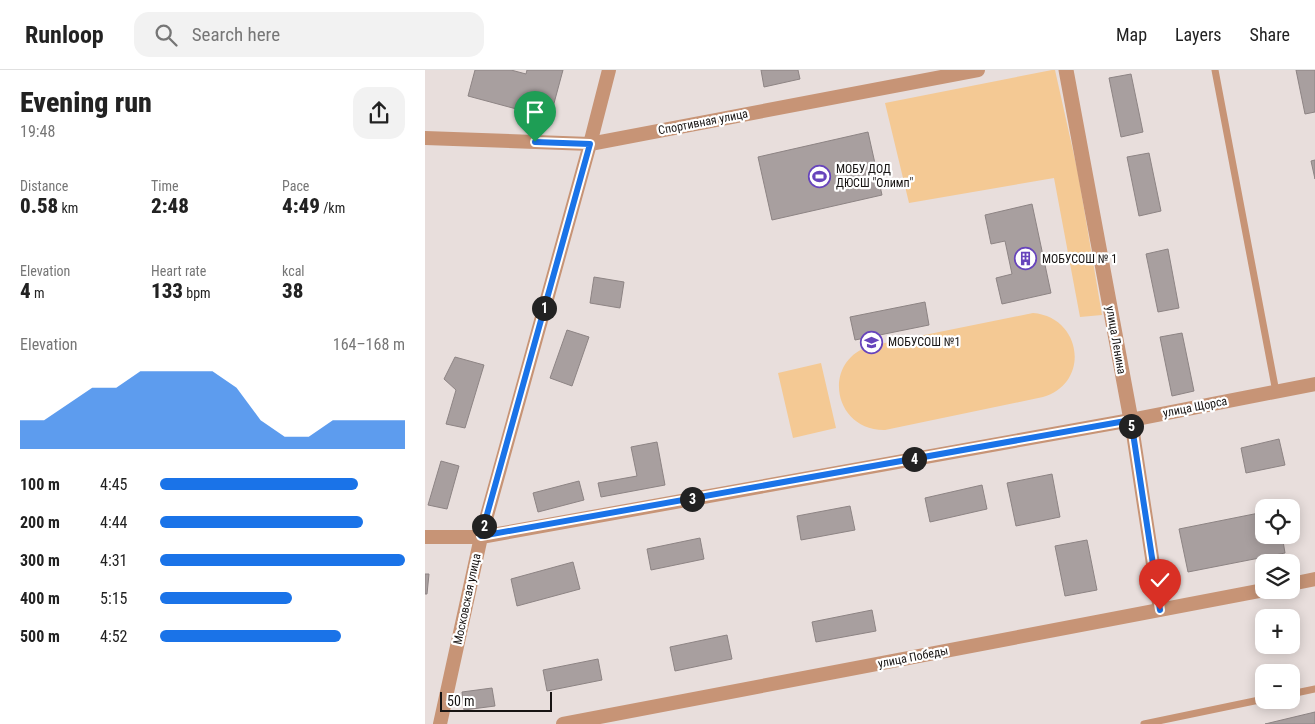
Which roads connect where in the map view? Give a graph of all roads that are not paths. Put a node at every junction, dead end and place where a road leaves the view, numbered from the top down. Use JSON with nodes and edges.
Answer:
{"nodes":[{"id":1,"x":609,"y":70,"type":"edge"},
{"id":2,"x":978,"y":70,"type":"edge"},
{"id":3,"x":1066,"y":70,"type":"edge"},
{"id":4,"x":1215,"y":70,"type":"edge"},
{"id":5,"x":425,"y":138,"type":"edge"},
{"id":6,"x":590,"y":144,"type":"junction"},
{"id":7,"x":1315,"y":384,"type":"edge"},
{"id":8,"x":1276,"y":392,"type":"junction"},
{"id":9,"x":1131,"y":420,"type":"junction"},
{"id":10,"x":481,"y":536,"type":"junction"},
{"id":11,"x":425,"y":537,"type":"edge"},
{"id":12,"x":1315,"y":579,"type":"edge"},
{"id":13,"x":1300,"y":582,"type":"edge"},
{"id":14,"x":1255,"y":592,"type":"edge"},
{"id":15,"x":1160,"y":610,"type":"junction"},
{"id":16,"x":1315,"y":689,"type":"edge"},
{"id":17,"x":1300,"y":692,"type":"edge"},
{"id":18,"x":1255,"y":702,"type":"edge"},
{"id":19,"x":440,"y":724,"type":"edge"},
{"id":20,"x":563,"y":724,"type":"edge"},
{"id":21,"x":1144,"y":724,"type":"edge"}],
"edges":[{"from":1,"to":6,"type":"street","name":"Московская улица"},
{"from":2,"to":6,"type":"street","name":"Спортивная улица"},
{"from":3,"to":9,"type":"street","name":"улица Ленина"},
{"from":4,"to":8,"type":"lane"},
{"from":5,"to":6,"type":"street","name":"Спортивная улица"},
{"from":6,"to":10,"type":"street","name":"Московская улица"},
{"from":7,"to":8,"type":"street","name":"улица Щорса"},
{"from":8,"to":9,"type":"street","name":"улица Щорса"},
{"from":9,"to":10,"type":"street","name":"улица Щорса"},
{"from":9,"to":15,"type":"street","name":"улица Ленина"},
{"from":10,"to":11,"type":"street","name":"улица Щорса"},
{"from":10,"to":19,"type":"street","name":"Московская улица"},
{"from":12,"to":13,"type":"street"},
{"from":14,"to":15,"type":"street","name":"улица Победы"},
{"from":15,"to":20,"type":"street","name":"улица Победы"},
{"from":16,"to":17,"type":"lane"},
{"from":18,"to":21,"type":"lane"}]}
